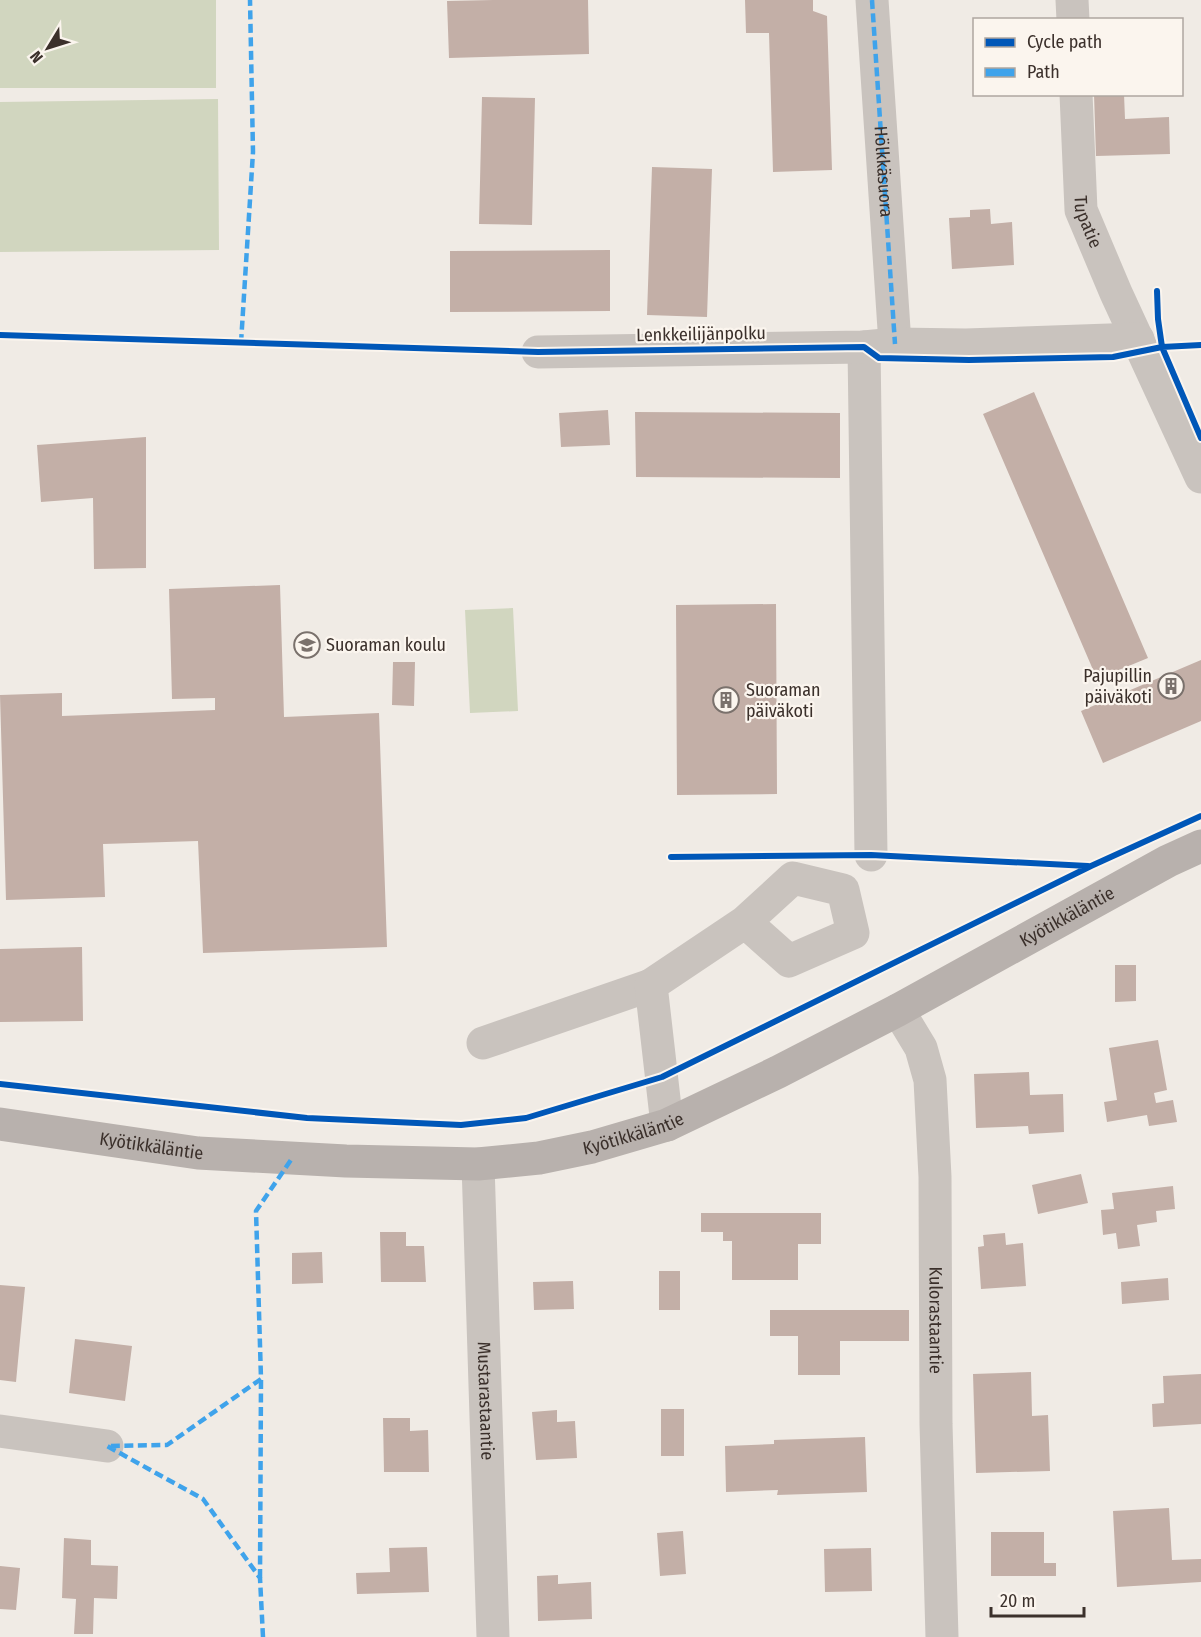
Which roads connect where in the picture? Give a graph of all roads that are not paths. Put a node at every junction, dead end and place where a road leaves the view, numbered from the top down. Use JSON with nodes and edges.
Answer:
{"nodes":[{"id":1,"x":872,"y":0,"type":"edge"},
{"id":2,"x":1072,"y":0,"type":"edge"},
{"id":3,"x":1073,"y":18,"type":"edge"},
{"id":4,"x":1076,"y":96,"type":"edge"},
{"id":5,"x":1138,"y":339,"type":"junction"},
{"id":6,"x":880,"y":346,"type":"junction"},
{"id":7,"x":538,"y":352,"type":"dead end"},
{"id":8,"x":1201,"y":477,"type":"edge"},
{"id":9,"x":1201,"y":846,"type":"edge"},
{"id":10,"x":871,"y":855,"type":"dead end"},
{"id":11,"x":745,"y":922,"type":"dead end"},
{"id":12,"x":651,"y":985,"type":"junction"},
{"id":13,"x":898,"y":1010,"type":"junction"},
{"id":14,"x":483,"y":1043,"type":"dead end"},
{"id":15,"x":0,"y":1124,"type":"edge"},
{"id":16,"x":667,"y":1125,"type":"junction"},
{"id":17,"x":478,"y":1164,"type":"junction"},
{"id":18,"x":0,"y":1431,"type":"edge"},
{"id":19,"x":107,"y":1446,"type":"dead end"},
{"id":20,"x":493,"y":1637,"type":"edge"},
{"id":21,"x":942,"y":1637,"type":"edge"}],
"edges":[{"from":1,"to":6,"type":"street","name":"Hölkkäsuora"},
{"from":2,"to":3,"type":"street"},
{"from":4,"to":5,"type":"street","name":"Tupatie"},
{"from":5,"to":6,"type":"street"},
{"from":5,"to":8,"type":"street","name":"Tupatie"},
{"from":6,"to":7,"type":"street","name":"Lenkkeilijänpolku"},
{"from":6,"to":10,"type":"street","name":"Hölkkäsuora"},
{"from":9,"to":13,"type":"main road","name":"Kyötikkäläntie"},
{"from":11,"to":12,"type":"street"},
{"from":12,"to":14,"type":"street"},
{"from":12,"to":16,"type":"street"},
{"from":13,"to":16,"type":"main road","name":"Kyötikkäläntie"},
{"from":13,"to":21,"type":"street","name":"Kulorastaantie"},
{"from":15,"to":17,"type":"main road","name":"Kyötikkäläntie"},
{"from":16,"to":17,"type":"main road","name":"Kyötikkäläntie"},
{"from":17,"to":20,"type":"street","name":"Mustarastaantie"},
{"from":18,"to":19,"type":"street"}]}
